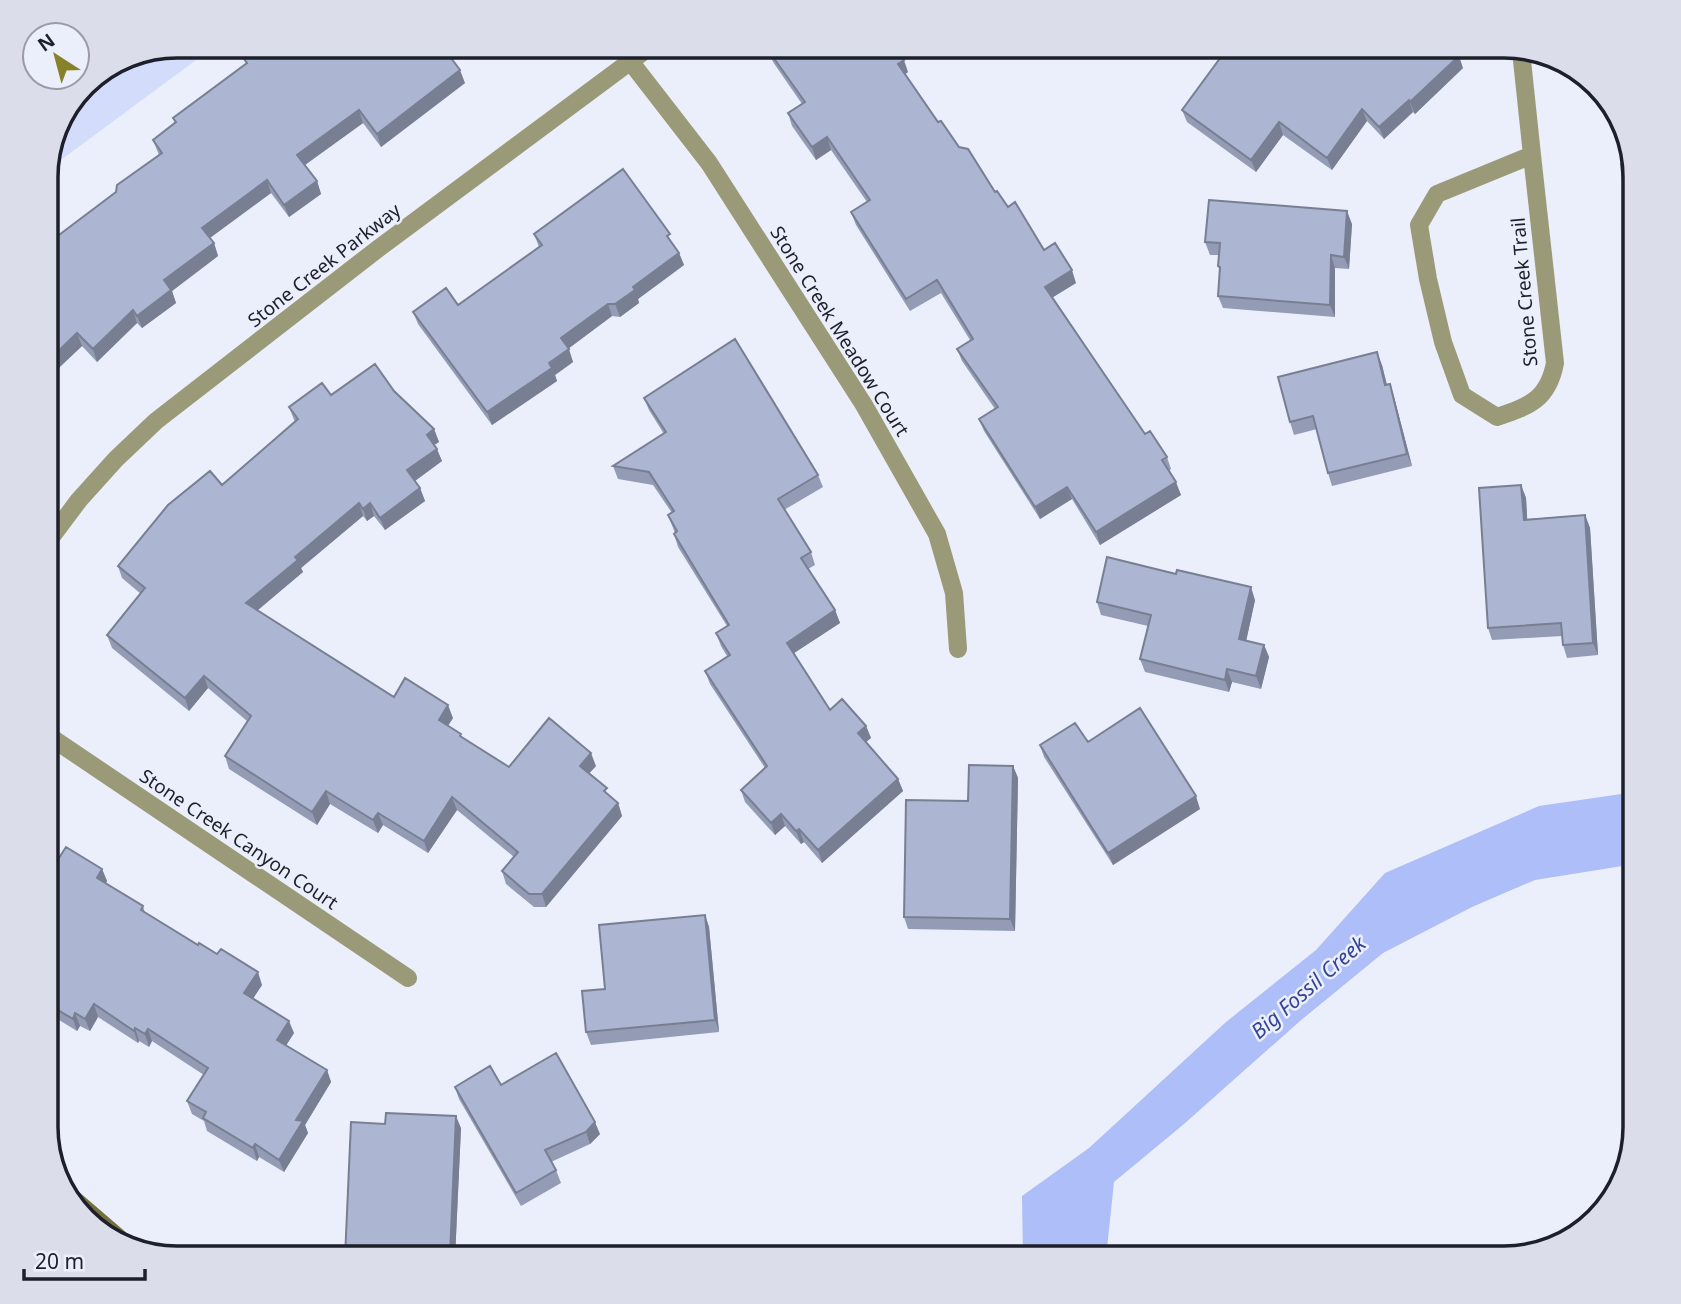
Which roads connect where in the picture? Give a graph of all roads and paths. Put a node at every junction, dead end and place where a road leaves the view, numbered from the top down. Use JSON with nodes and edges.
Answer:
{"nodes":[{"id":1,"x":634,"y":58,"type":"edge"},
{"id":2,"x":1522,"y":59,"type":"edge"},
{"id":3,"x":630,"y":61,"type":"junction"},
{"id":4,"x":1532,"y":155,"type":"junction"},
{"id":5,"x":58,"y":528,"type":"edge"},
{"id":6,"x":958,"y":649,"type":"dead end"},
{"id":7,"x":58,"y":742,"type":"edge"},
{"id":8,"x":408,"y":978,"type":"dead end"}],
"edges":[{"from":1,"to":3,"type":"street","name":"Stone Creek Parkway"},
{"from":2,"to":4,"type":"street","name":"Stone Creek Trail"},
{"from":3,"to":5,"type":"street","name":"Stone Creek Parkway"},
{"from":3,"to":6,"type":"street","name":"Stone Creek Meadow Court"},
{"from":4,"to":4,"type":"street","name":"Stone Creek Trail"},
{"from":7,"to":8,"type":"street","name":"Stone Creek Canyon Court"}]}
